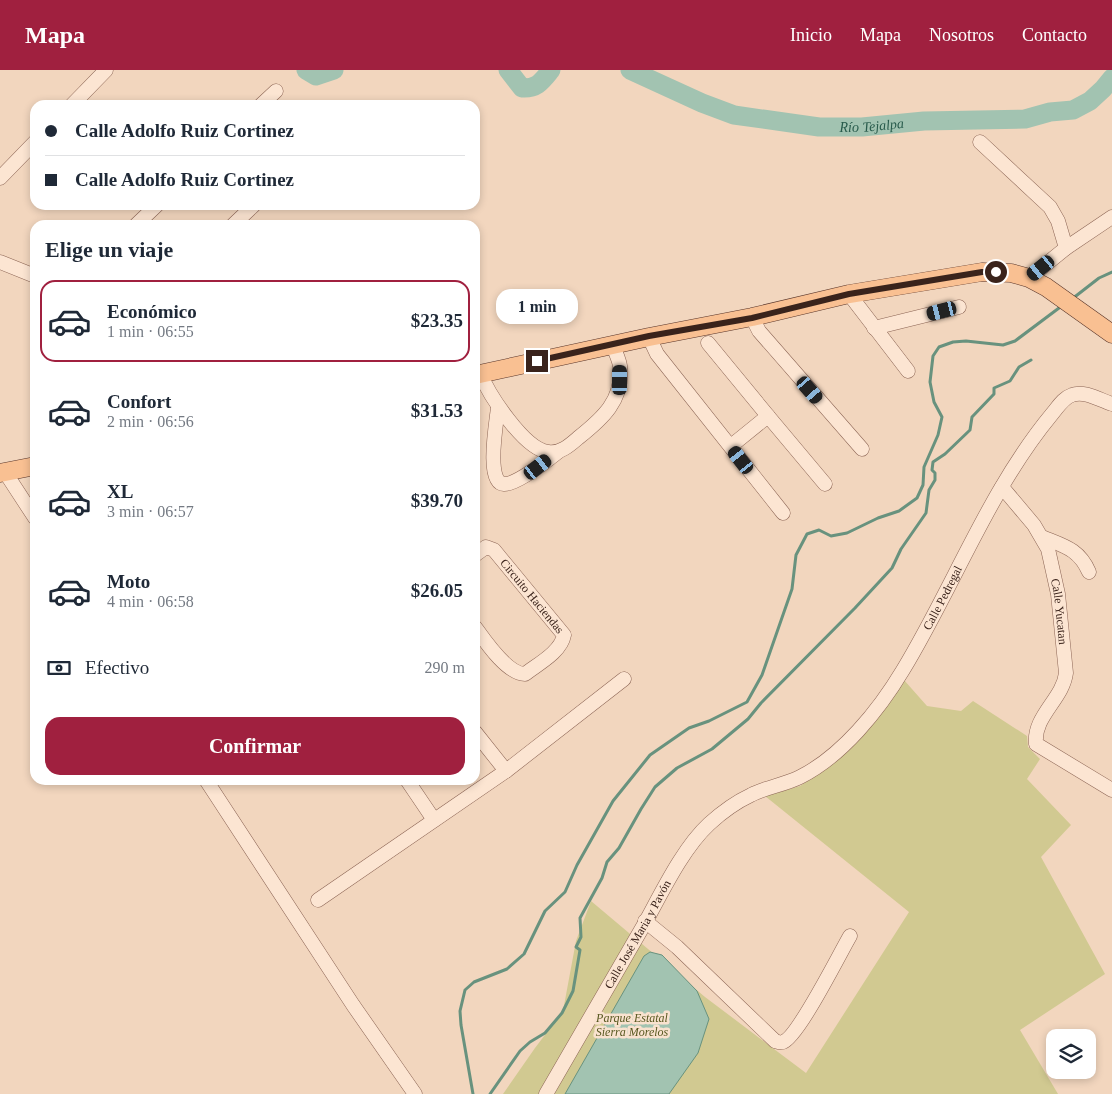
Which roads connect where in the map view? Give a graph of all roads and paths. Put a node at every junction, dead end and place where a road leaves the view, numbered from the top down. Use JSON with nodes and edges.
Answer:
{"nodes":[{"id":1,"x":106,"y":70,"type":"edge"},
{"id":2,"x":276,"y":91,"type":"dead end"},
{"id":3,"x":77,"y":100,"type":"edge"},
{"id":4,"x":266,"y":100,"type":"edge"},
{"id":5,"x":980,"y":142,"type":"dead end"},
{"id":6,"x":30,"y":147,"type":"edge"},
{"id":7,"x":0,"y":178,"type":"edge"},
{"id":8,"x":152,"y":210,"type":"edge"},
{"id":9,"x":249,"y":210,"type":"edge"},
{"id":10,"x":1112,"y":216,"type":"edge"},
{"id":11,"x":141,"y":220,"type":"edge"},
{"id":12,"x":238,"y":220,"type":"edge"},
{"id":13,"x":1066,"y":248,"type":"junction"},
{"id":14,"x":0,"y":262,"type":"edge"},
{"id":15,"x":30,"y":274,"type":"edge"},
{"id":16,"x":1029,"y":278,"type":"junction"},
{"id":17,"x":849,"y":294,"type":"junction"},
{"id":18,"x":959,"y":307,"type":"dead end"},
{"id":19,"x":752,"y":318,"type":"junction"},
{"id":20,"x":874,"y":328,"type":"junction"},
{"id":21,"x":1112,"y":334,"type":"edge"},
{"id":22,"x":649,"y":336,"type":"junction"},
{"id":23,"x":708,"y":343,"type":"dead end"},
{"id":24,"x":613,"y":344,"type":"junction"},
{"id":25,"x":908,"y":371,"type":"dead end"},
{"id":26,"x":480,"y":374,"type":"edge"},
{"id":27,"x":480,"y":377,"type":"edge"},
{"id":28,"x":1112,"y":404,"type":"edge"},
{"id":29,"x":498,"y":407,"type":"junction"},
{"id":30,"x":768,"y":416,"type":"junction"},
{"id":31,"x":730,"y":446,"type":"junction"},
{"id":32,"x":862,"y":449,"type":"dead end"},
{"id":33,"x":558,"y":452,"type":"junction"},
{"id":34,"x":30,"y":467,"type":"edge"},
{"id":35,"x":3,"y":473,"type":"edge"},
{"id":36,"x":824,"y":484,"type":"dead end"},
{"id":37,"x":1002,"y":487,"type":"junction"},
{"id":38,"x":30,"y":511,"type":"edge"},
{"id":39,"x":783,"y":513,"type":"dead end"},
{"id":40,"x":1042,"y":537,"type":"junction"},
{"id":41,"x":480,"y":551,"type":"edge"},
{"id":42,"x":1089,"y":572,"type":"dead end"},
{"id":43,"x":480,"y":636,"type":"edge"},
{"id":44,"x":624,"y":679,"type":"dead end"},
{"id":45,"x":480,"y":738,"type":"edge"},
{"id":46,"x":506,"y":771,"type":"junction"},
{"id":47,"x":209,"y":785,"type":"edge"},
{"id":48,"x":410,"y":785,"type":"edge"},
{"id":49,"x":1112,"y":790,"type":"edge"},
{"id":50,"x":751,"y":794,"type":"joint"},
{"id":51,"x":434,"y":820,"type":"junction"},
{"id":52,"x":318,"y":900,"type":"dead end"},
{"id":53,"x":646,"y":921,"type":"junction"},
{"id":54,"x":850,"y":936,"type":"dead end"},
{"id":55,"x":415,"y":1094,"type":"edge"},
{"id":56,"x":546,"y":1094,"type":"edge"}],
"edges":[{"from":1,"to":3,"type":"street"},
{"from":2,"to":4,"type":"street"},
{"from":5,"to":13,"type":"street"},
{"from":6,"to":7,"type":"street"},
{"from":8,"to":11,"type":"street"},
{"from":9,"to":12,"type":"street"},
{"from":10,"to":13,"type":"street"},
{"from":13,"to":16,"type":"street"},
{"from":14,"to":15,"type":"street"},
{"from":16,"to":17,"type":"main road"},
{"from":16,"to":21,"type":"main road"},
{"from":17,"to":19,"type":"main road"},
{"from":17,"to":20,"type":"street"},
{"from":18,"to":20,"type":"street"},
{"from":19,"to":22,"type":"main road"},
{"from":19,"to":32,"type":"street"},
{"from":20,"to":25,"type":"street"},
{"from":22,"to":24,"type":"main road"},
{"from":22,"to":31,"type":"street"},
{"from":23,"to":30,"type":"street"},
{"from":24,"to":26,"type":"main road"},
{"from":24,"to":33,"type":"street"},
{"from":27,"to":29,"type":"street"},
{"from":28,"to":37,"type":"street","name":"Calle Pedregal"},
{"from":29,"to":33,"type":"street"},
{"from":29,"to":33,"type":"street"},
{"from":30,"to":31,"type":"street"},
{"from":30,"to":36,"type":"street"},
{"from":31,"to":39,"type":"street"},
{"from":34,"to":35,"type":"main road"},
{"from":35,"to":38,"type":"street"},
{"from":37,"to":40,"type":"street","name":"Calle Yucatan"},
{"from":37,"to":50,"type":"street","name":"Calle Pedregal"},
{"from":40,"to":42,"type":"street"},
{"from":40,"to":49,"type":"street","name":"Calle Yucatan"},
{"from":41,"to":43,"type":"street","name":"Circuito Haciendas"},
{"from":44,"to":46,"type":"street"},
{"from":45,"to":46,"type":"street"},
{"from":46,"to":51,"type":"street"},
{"from":47,"to":55,"type":"street"},
{"from":48,"to":51,"type":"street"},
{"from":50,"to":53,"type":"street","name":"Calle José Maria y Pavón"},
{"from":51,"to":52,"type":"street"},
{"from":53,"to":54,"type":"street"},
{"from":53,"to":56,"type":"street","name":"Calle José Maria y Pavón"}]}
